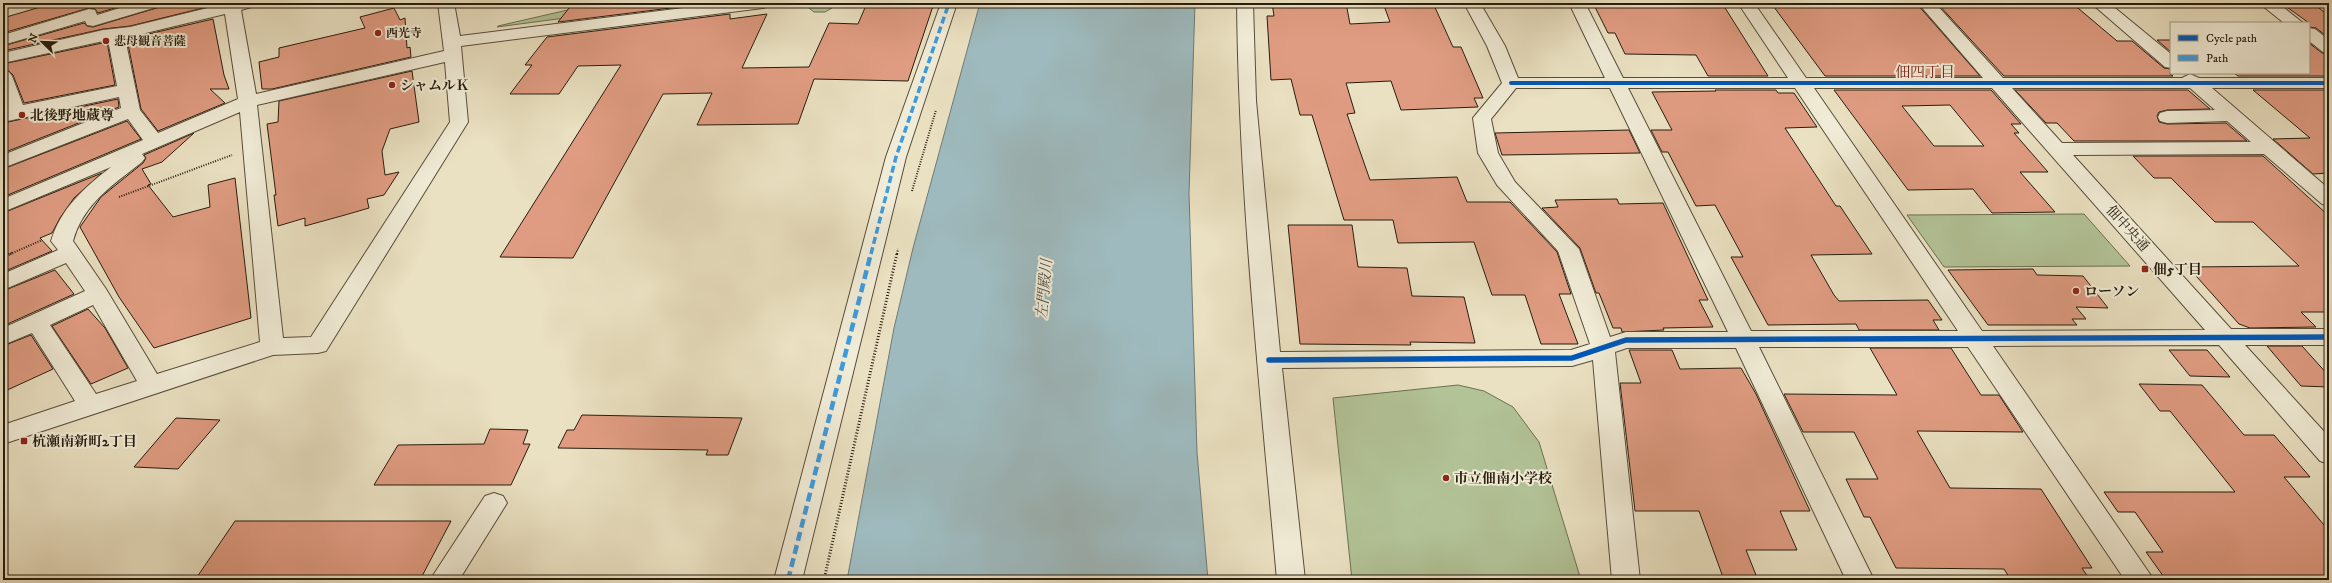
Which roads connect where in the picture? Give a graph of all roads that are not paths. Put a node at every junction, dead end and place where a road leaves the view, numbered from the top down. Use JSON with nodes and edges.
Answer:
{"nodes":[{"id":1,"x":154,"y":3,"type":"edge"},
{"id":2,"x":446,"y":3,"type":"edge"},
{"id":3,"x":625,"y":3,"type":"edge"},
{"id":4,"x":763,"y":3,"type":"edge"},
{"id":5,"x":949,"y":3,"type":"edge"},
{"id":6,"x":1245,"y":3,"type":"edge"},
{"id":7,"x":1472,"y":3,"type":"edge"},
{"id":8,"x":1576,"y":3,"type":"edge"},
{"id":9,"x":1746,"y":3,"type":"edge"},
{"id":10,"x":1926,"y":3,"type":"edge"},
{"id":11,"x":2099,"y":3,"type":"edge"},
{"id":12,"x":2267,"y":3,"type":"edge"},
{"id":13,"x":241,"y":5,"type":"edge"},
{"id":14,"x":725,"y":6,"type":"edge"},
{"id":15,"x":671,"y":10,"type":"edge"},
{"id":16,"x":639,"y":20,"type":"junction"},
{"id":17,"x":96,"y":22,"type":"edge"},
{"id":18,"x":2294,"y":22,"type":"edge"},
{"id":19,"x":2310,"y":34,"type":"edge"},
{"id":20,"x":3,"y":40,"type":"edge"},
{"id":21,"x":452,"y":48,"type":"junction"},
{"id":22,"x":2329,"y":48,"type":"edge"},
{"id":23,"x":3,"y":58,"type":"edge"},
{"id":24,"x":2170,"y":62,"type":"edge"},
{"id":25,"x":3,"y":76,"type":"edge"},
{"id":26,"x":2189,"y":78,"type":"edge"},
{"id":27,"x":1511,"y":82,"type":"junction"},
{"id":28,"x":1997,"y":82,"type":"junction"},
{"id":29,"x":1615,"y":83,"type":"junction"},
{"id":30,"x":2329,"y":83,"type":"edge"},
{"id":31,"x":1802,"y":84,"type":"junction"},
{"id":32,"x":126,"y":90,"type":"junction"},
{"id":33,"x":248,"y":102,"type":"junction"},
{"id":34,"x":131,"y":111,"type":"junction"},
{"id":35,"x":10,"y":114,"type":"edge"},
{"id":36,"x":2232,"y":115,"type":"junction"},
{"id":37,"x":2167,"y":117,"type":"dead end"},
{"id":38,"x":154,"y":142,"type":"junction"},
{"id":39,"x":2269,"y":148,"type":"junction"},
{"id":40,"x":2057,"y":149,"type":"junction"},
{"id":41,"x":3,"y":162,"type":"edge"},
{"id":42,"x":2329,"y":200,"type":"edge"},
{"id":43,"x":3,"y":206,"type":"edge"},
{"id":44,"x":70,"y":253,"type":"junction"},
{"id":45,"x":3,"y":283,"type":"edge"},
{"id":46,"x":98,"y":294,"type":"junction"},
{"id":47,"x":37,"y":322,"type":"junction"},
{"id":48,"x":3,"y":337,"type":"edge"},
{"id":49,"x":2329,"y":337,"type":"edge"},
{"id":50,"x":1974,"y":338,"type":"junction"},
{"id":51,"x":2226,"y":338,"type":"junction"},
{"id":52,"x":1744,"y":340,"type":"junction"},
{"id":53,"x":272,"y":347,"type":"junction"},
{"id":54,"x":1603,"y":348,"type":"junction"},
{"id":55,"x":1269,"y":360,"type":"junction"},
{"id":56,"x":151,"y":385,"type":"junction"},
{"id":57,"x":89,"y":406,"type":"junction"},
{"id":58,"x":3,"y":435,"type":"edge"},
{"id":59,"x":2329,"y":454,"type":"edge"},
{"id":60,"x":494,"y":503,"type":"dead end"},
{"id":61,"x":444,"y":580,"type":"edge"},
{"id":62,"x":788,"y":580,"type":"edge"},
{"id":63,"x":1291,"y":580,"type":"edge"},
{"id":64,"x":1626,"y":580,"type":"edge"},
{"id":65,"x":1860,"y":580,"type":"edge"},
{"id":66,"x":2140,"y":580,"type":"edge"}],
"edges":[{"from":1,"to":17,"type":"street"},
{"from":2,"to":21,"type":"street"},
{"from":3,"to":16,"type":"street"},
{"from":4,"to":14,"type":"street"},
{"from":5,"to":62,"type":"street"},
{"from":6,"to":55,"type":"street"},
{"from":7,"to":27,"type":"street"},
{"from":8,"to":29,"type":"street"},
{"from":9,"to":31,"type":"street"},
{"from":10,"to":28,"type":"street","name":"佃中央通"},
{"from":11,"to":24,"type":"street"},
{"from":12,"to":18,"type":"street"},
{"from":13,"to":17,"type":"street"},
{"from":13,"to":33,"type":"street"},
{"from":14,"to":15,"type":"street"},
{"from":15,"to":16,"type":"street"},
{"from":16,"to":21,"type":"street"},
{"from":17,"to":20,"type":"street"},
{"from":17,"to":23,"type":"street"},
{"from":17,"to":32,"type":"street"},
{"from":19,"to":22,"type":"street"},
{"from":21,"to":33,"type":"street"},
{"from":21,"to":53,"type":"street"},
{"from":25,"to":35,"type":"street"},
{"from":26,"to":28,"type":"street"},
{"from":26,"to":30,"type":"street"},
{"from":26,"to":36,"type":"street"},
{"from":27,"to":29,"type":"street"},
{"from":27,"to":54,"type":"street"},
{"from":28,"to":31,"type":"street"},
{"from":28,"to":40,"type":"street","name":"佃中央通"},
{"from":29,"to":31,"type":"street"},
{"from":29,"to":52,"type":"street"},
{"from":31,"to":50,"type":"street"},
{"from":32,"to":34,"type":"street"},
{"from":32,"to":35,"type":"street"},
{"from":33,"to":38,"type":"street"},
{"from":33,"to":53,"type":"street"},
{"from":34,"to":38,"type":"street"},
{"from":34,"to":41,"type":"street"},
{"from":36,"to":37,"type":"street"},
{"from":36,"to":39,"type":"street"},
{"from":38,"to":43,"type":"street"},
{"from":38,"to":44,"type":"street"},
{"from":39,"to":40,"type":"street"},
{"from":39,"to":42,"type":"street"},
{"from":40,"to":51,"type":"street","name":"佃中央通"},
{"from":44,"to":45,"type":"street"},
{"from":44,"to":46,"type":"street"},
{"from":46,"to":47,"type":"street"},
{"from":46,"to":56,"type":"street"},
{"from":47,"to":48,"type":"street"},
{"from":47,"to":57,"type":"street"},
{"from":49,"to":51,"type":"street"},
{"from":50,"to":51,"type":"street"},
{"from":50,"to":52,"type":"street"},
{"from":50,"to":66,"type":"street"},
{"from":51,"to":59,"type":"street","name":"佃中央通"},
{"from":52,"to":54,"type":"street"},
{"from":52,"to":65,"type":"street"},
{"from":53,"to":56,"type":"street"},
{"from":54,"to":55,"type":"street"},
{"from":54,"to":64,"type":"street"},
{"from":55,"to":63,"type":"street"},
{"from":56,"to":57,"type":"street"},
{"from":57,"to":58,"type":"street"},
{"from":60,"to":61,"type":"street"}]}
